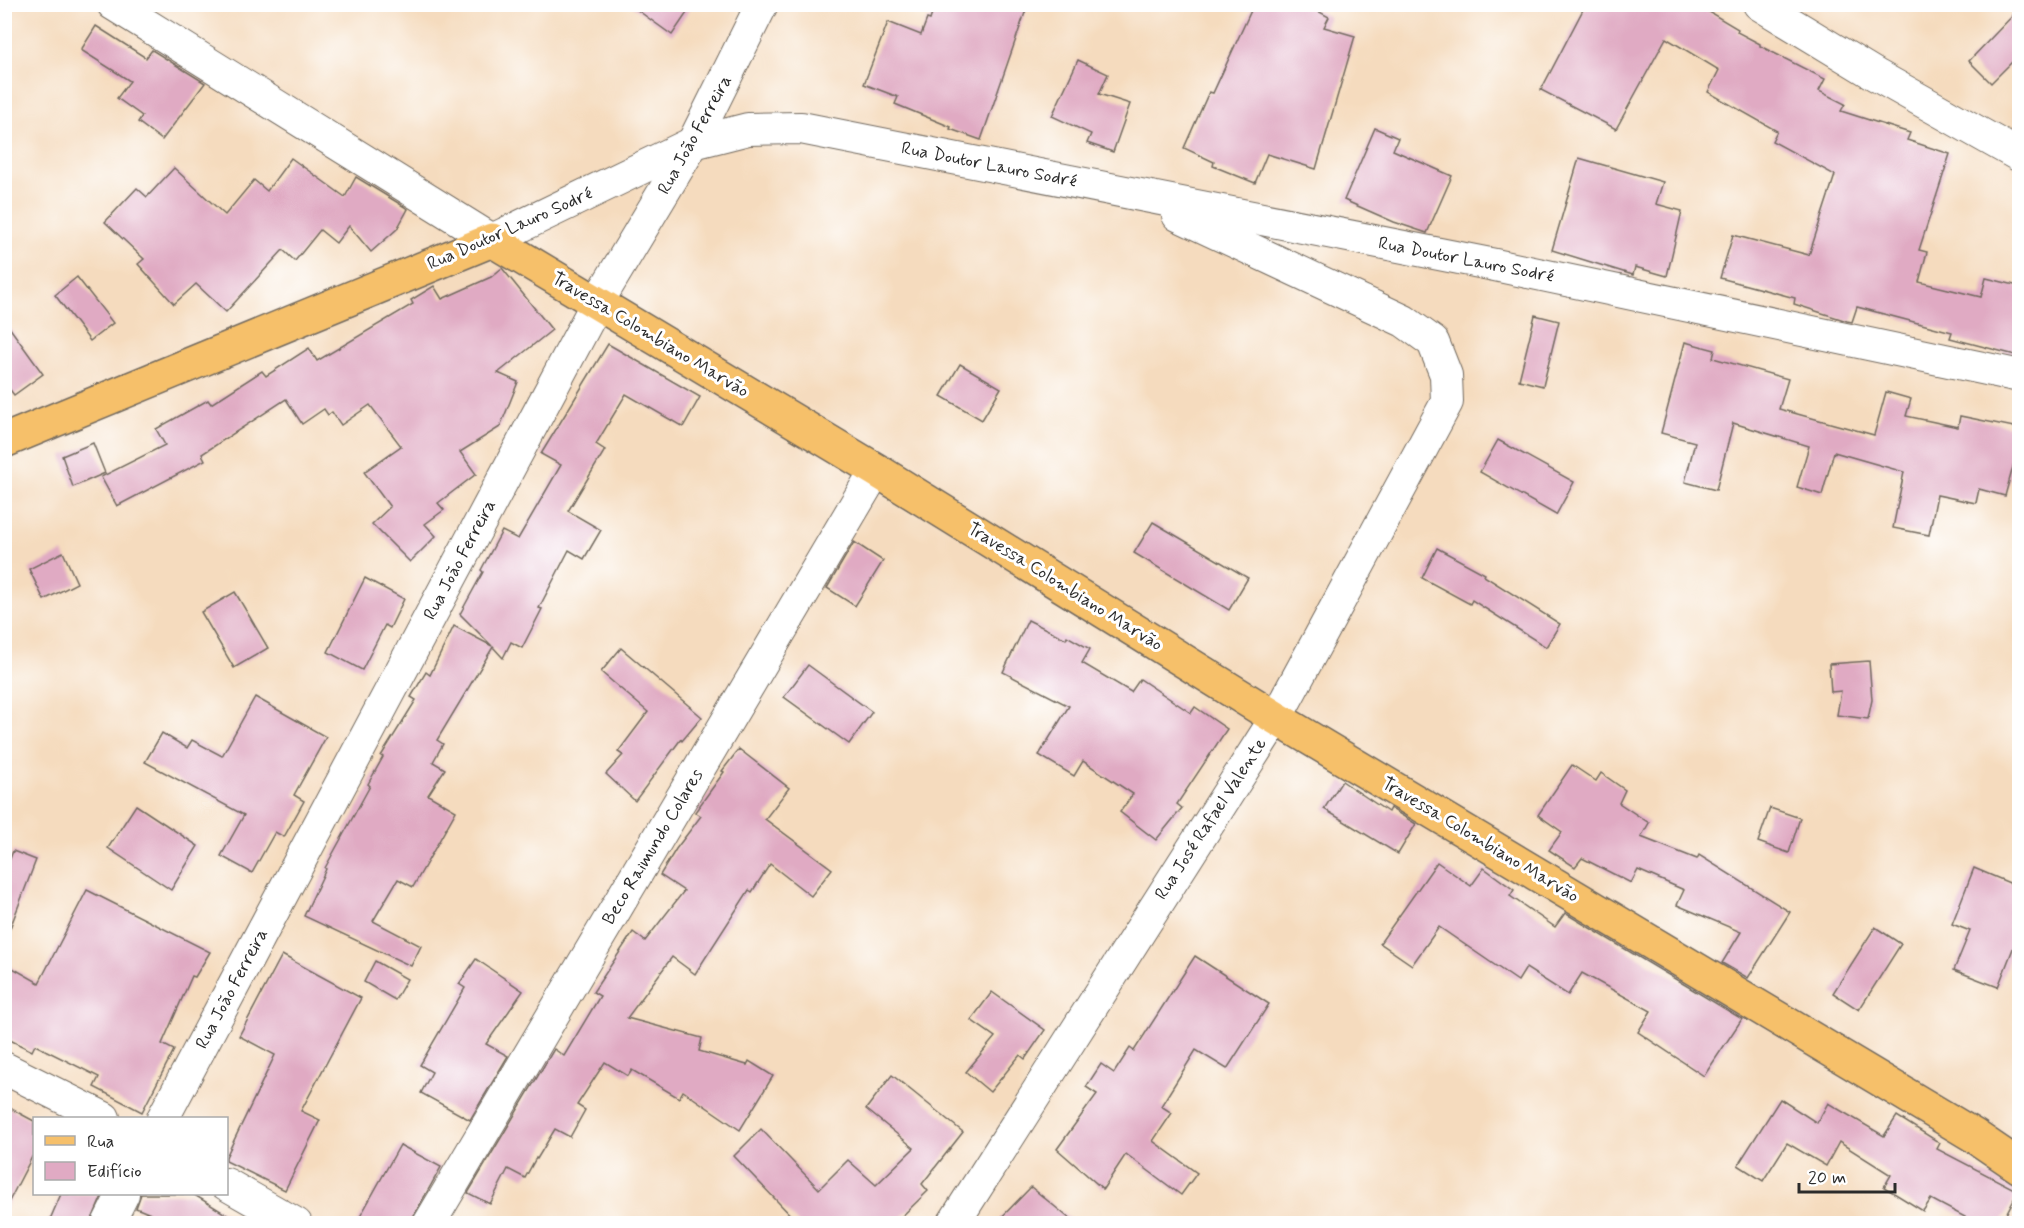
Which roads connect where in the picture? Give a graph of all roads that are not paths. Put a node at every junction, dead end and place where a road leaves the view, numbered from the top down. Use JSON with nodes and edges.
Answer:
{"nodes":[{"id":1,"x":113,"y":4,"type":"edge"},
{"id":2,"x":762,"y":4,"type":"edge"},
{"id":3,"x":1759,"y":4,"type":"edge"},
{"id":4,"x":693,"y":143,"type":"junction"},
{"id":5,"x":2019,"y":156,"type":"edge"},
{"id":6,"x":1133,"y":193,"type":"junction"},
{"id":7,"x":492,"y":240,"type":"junction"},
{"id":8,"x":597,"y":303,"type":"junction"},
{"id":9,"x":2019,"y":376,"type":"edge"},
{"id":10,"x":4,"y":441,"type":"edge"},
{"id":11,"x":876,"y":470,"type":"junction"},
{"id":12,"x":1276,"y":718,"type":"junction"},
{"id":13,"x":4,"y":1068,"type":"edge"},
{"id":14,"x":100,"y":1117,"type":"edge"},
{"id":15,"x":164,"y":1117,"type":"edge"},
{"id":16,"x":2019,"y":1167,"type":"edge"},
{"id":17,"x":228,"y":1186,"type":"edge"},
{"id":18,"x":122,"y":1195,"type":"edge"},
{"id":19,"x":108,"y":1224,"type":"edge"},
{"id":20,"x":296,"y":1224,"type":"edge"},
{"id":21,"x":429,"y":1224,"type":"edge"},
{"id":22,"x":953,"y":1224,"type":"edge"}],
"edges":[{"from":1,"to":7,"type":"street","name":"Travessa Colombiano Marvão"},
{"from":2,"to":4,"type":"street","name":"Rua João Ferreira"},
{"from":3,"to":5,"type":"street"},
{"from":4,"to":6,"type":"street","name":"Rua Doutor Lauro Sodré"},
{"from":4,"to":7,"type":"street","name":"Rua Doutor Lauro Sodré"},
{"from":4,"to":8,"type":"street","name":"Rua João Ferreira"},
{"from":6,"to":9,"type":"street","name":"Rua Doutor Lauro Sodré"},
{"from":6,"to":12,"type":"street","name":"Rua José Rafael Valente"},
{"from":7,"to":8,"type":"main road","name":"Travessa Colombiano Marvão"},
{"from":7,"to":10,"type":"main road","name":"Rua Doutor Lauro Sodré"},
{"from":8,"to":11,"type":"main road","name":"Travessa Colombiano Marvão"},
{"from":8,"to":15,"type":"street","name":"Rua João Ferreira"},
{"from":11,"to":12,"type":"main road","name":"Travessa Colombiano Marvão"},
{"from":11,"to":21,"type":"street","name":"Beco Raimundo Colares"},
{"from":12,"to":16,"type":"main road","name":"Travessa Colombiano Marvão"},
{"from":12,"to":22,"type":"street","name":"Rua José Rafael Valente"},
{"from":13,"to":14,"type":"street"},
{"from":17,"to":20,"type":"street"},
{"from":18,"to":19,"type":"street"}]}
